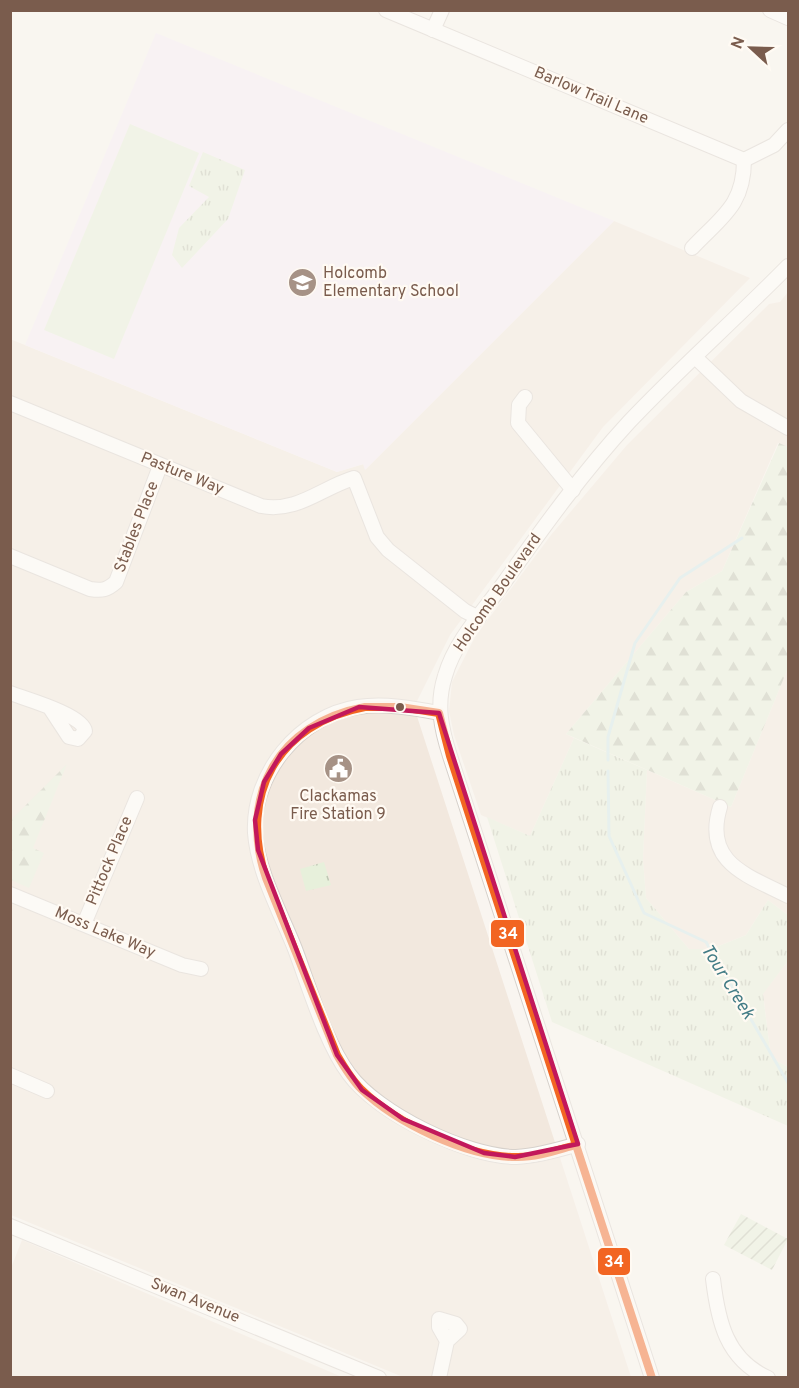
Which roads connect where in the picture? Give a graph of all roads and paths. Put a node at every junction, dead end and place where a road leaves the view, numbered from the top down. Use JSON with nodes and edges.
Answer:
{"nodes":[{"id":1,"x":386,"y":10,"type":"edge"},
{"id":2,"x":442,"y":10,"type":"edge"},
{"id":3,"x":770,"y":10,"type":"edge"},
{"id":4,"x":789,"y":18,"type":"edge"},
{"id":5,"x":433,"y":30,"type":"junction"},
{"id":6,"x":789,"y":130,"type":"edge"},
{"id":7,"x":744,"y":160,"type":"junction"},
{"id":8,"x":692,"y":248,"type":"dead end"},
{"id":9,"x":789,"y":266,"type":"edge"},
{"id":10,"x":694,"y":357,"type":"junction"},
{"id":11,"x":525,"y":398,"type":"dead end"},
{"id":12,"x":10,"y":404,"type":"edge"},
{"id":13,"x":789,"y":428,"type":"edge"},
{"id":14,"x":160,"y":466,"type":"junction"},
{"id":15,"x":573,"y":490,"type":"junction"},
{"id":16,"x":10,"y":556,"type":"edge"},
{"id":17,"x":479,"y":618,"type":"junction"},
{"id":18,"x":10,"y":693,"type":"edge"},
{"id":19,"x":50,"y":708,"type":"dead end"},
{"id":20,"x":439,"y":713,"type":"junction"},
{"id":21,"x":137,"y":798,"type":"dead end"},
{"id":22,"x":720,"y":807,"type":"dead end"},
{"id":23,"x":10,"y":894,"type":"edge"},
{"id":24,"x":789,"y":896,"type":"edge"},
{"id":25,"x":84,"y":924,"type":"junction"},
{"id":26,"x":201,"y":969,"type":"dead end"},
{"id":27,"x":10,"y":1075,"type":"edge"},
{"id":28,"x":47,"y":1090,"type":"dead end"},
{"id":29,"x":578,"y":1144,"type":"junction"},
{"id":30,"x":10,"y":1226,"type":"edge"},
{"id":31,"x":713,"y":1279,"type":"dead end"},
{"id":32,"x":447,"y":1341,"type":"dead end"},
{"id":33,"x":379,"y":1377,"type":"edge"},
{"id":34,"x":440,"y":1377,"type":"edge"},
{"id":35,"x":652,"y":1377,"type":"edge"},
{"id":36,"x":768,"y":1377,"type":"edge"}],
"edges":[{"from":1,"to":5,"type":"street","name":"Barlow Trail Lane"},
{"from":2,"to":5,"type":"street"},
{"from":3,"to":4,"type":"street"},
{"from":5,"to":7,"type":"street","name":"Barlow Trail Lane"},
{"from":6,"to":7,"type":"street"},
{"from":7,"to":8,"type":"street"},
{"from":9,"to":10,"type":"street","name":"Holcomb Boulevard"},
{"from":10,"to":13,"type":"street"},
{"from":10,"to":15,"type":"street","name":"Holcomb Boulevard"},
{"from":11,"to":15,"type":"street"},
{"from":12,"to":14,"type":"street","name":"Pasture Way"},
{"from":14,"to":16,"type":"street","name":"Stables Place"},
{"from":14,"to":17,"type":"street","name":"Pasture Way"},
{"from":15,"to":17,"type":"street","name":"Holcomb Boulevard"},
{"from":17,"to":20,"type":"street","name":"Holcomb Boulevard"},
{"from":18,"to":19,"type":"street"},
{"from":20,"to":29,"type":"street","name":"Holcomb Boulevard"},
{"from":20,"to":29,"type":"street"},
{"from":21,"to":25,"type":"street","name":"Pittock Place"},
{"from":22,"to":24,"type":"street"},
{"from":23,"to":25,"type":"street","name":"Moss Lake Way"},
{"from":25,"to":26,"type":"street","name":"Moss Lake Way"},
{"from":27,"to":28,"type":"street"},
{"from":29,"to":35,"type":"street","name":"Holcomb Boulevard"},
{"from":30,"to":33,"type":"street","name":"Swan Avenue"},
{"from":31,"to":36,"type":"street"},
{"from":32,"to":34,"type":"street"}]}
